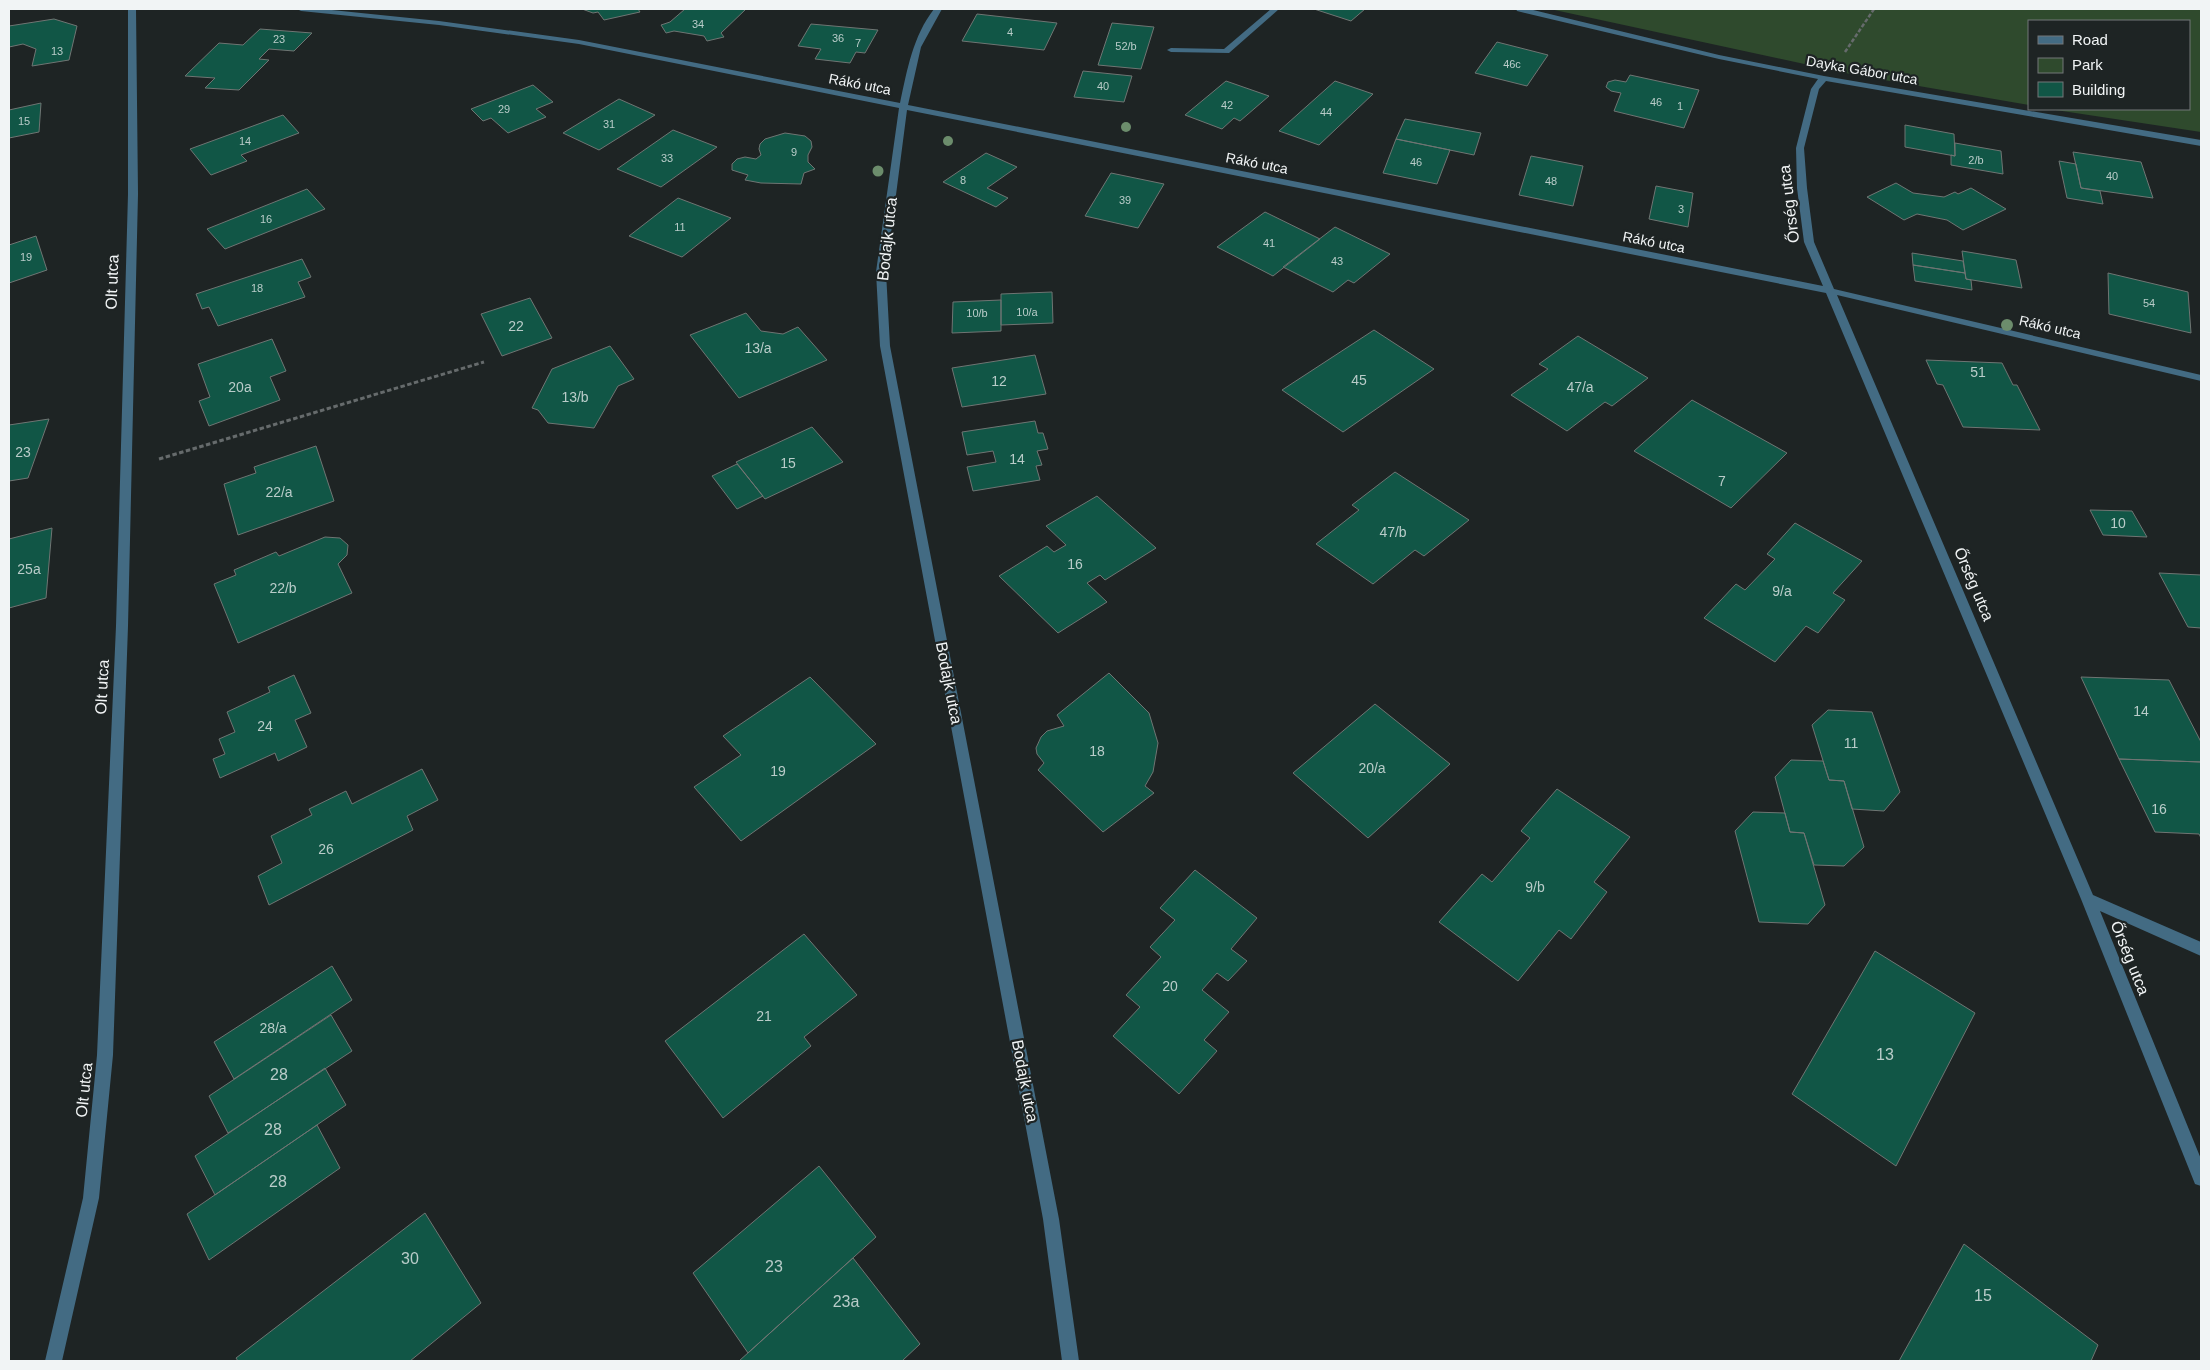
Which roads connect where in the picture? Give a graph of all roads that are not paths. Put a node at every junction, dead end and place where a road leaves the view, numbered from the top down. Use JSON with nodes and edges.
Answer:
{"nodes":[{"id":1,"x":132,"y":9,"type":"edge"},
{"id":2,"x":301,"y":9,"type":"edge"},
{"id":3,"x":938,"y":9,"type":"edge"},
{"id":4,"x":1275,"y":9,"type":"edge"},
{"id":5,"x":1520,"y":9,"type":"edge"},
{"id":6,"x":1171,"y":50,"type":"dead end"},
{"id":7,"x":1824,"y":78,"type":"junction"},
{"id":8,"x":902,"y":107,"type":"junction"},
{"id":9,"x":2201,"y":143,"type":"edge"},
{"id":10,"x":1831,"y":291,"type":"junction"},
{"id":11,"x":2201,"y":378,"type":"edge"},
{"id":12,"x":2088,"y":899,"type":"junction"},
{"id":13,"x":2201,"y":949,"type":"edge"},
{"id":14,"x":2201,"y":1178,"type":"edge"},
{"id":15,"x":53,"y":1361,"type":"edge"},
{"id":16,"x":1070,"y":1361,"type":"edge"}],
"edges":[{"from":1,"to":15,"type":"street","name":"Olt utca"},
{"from":2,"to":8,"type":"street","name":"Rákó utca"},
{"from":3,"to":8,"type":"street","name":"Bodajk utca"},
{"from":4,"to":6,"type":"street"},
{"from":5,"to":7,"type":"street","name":"Dayka Gábor utca"},
{"from":7,"to":9,"type":"street","name":"Dayka Gábor utca"},
{"from":7,"to":10,"type":"street","name":"Őrség utca"},
{"from":8,"to":10,"type":"street","name":"Rákó utca"},
{"from":8,"to":16,"type":"street","name":"Bodajk utca"},
{"from":10,"to":11,"type":"street","name":"Rákó utca"},
{"from":10,"to":12,"type":"street","name":"Őrség utca"},
{"from":12,"to":13,"type":"street"},
{"from":12,"to":14,"type":"street","name":"Őrség utca"}]}
